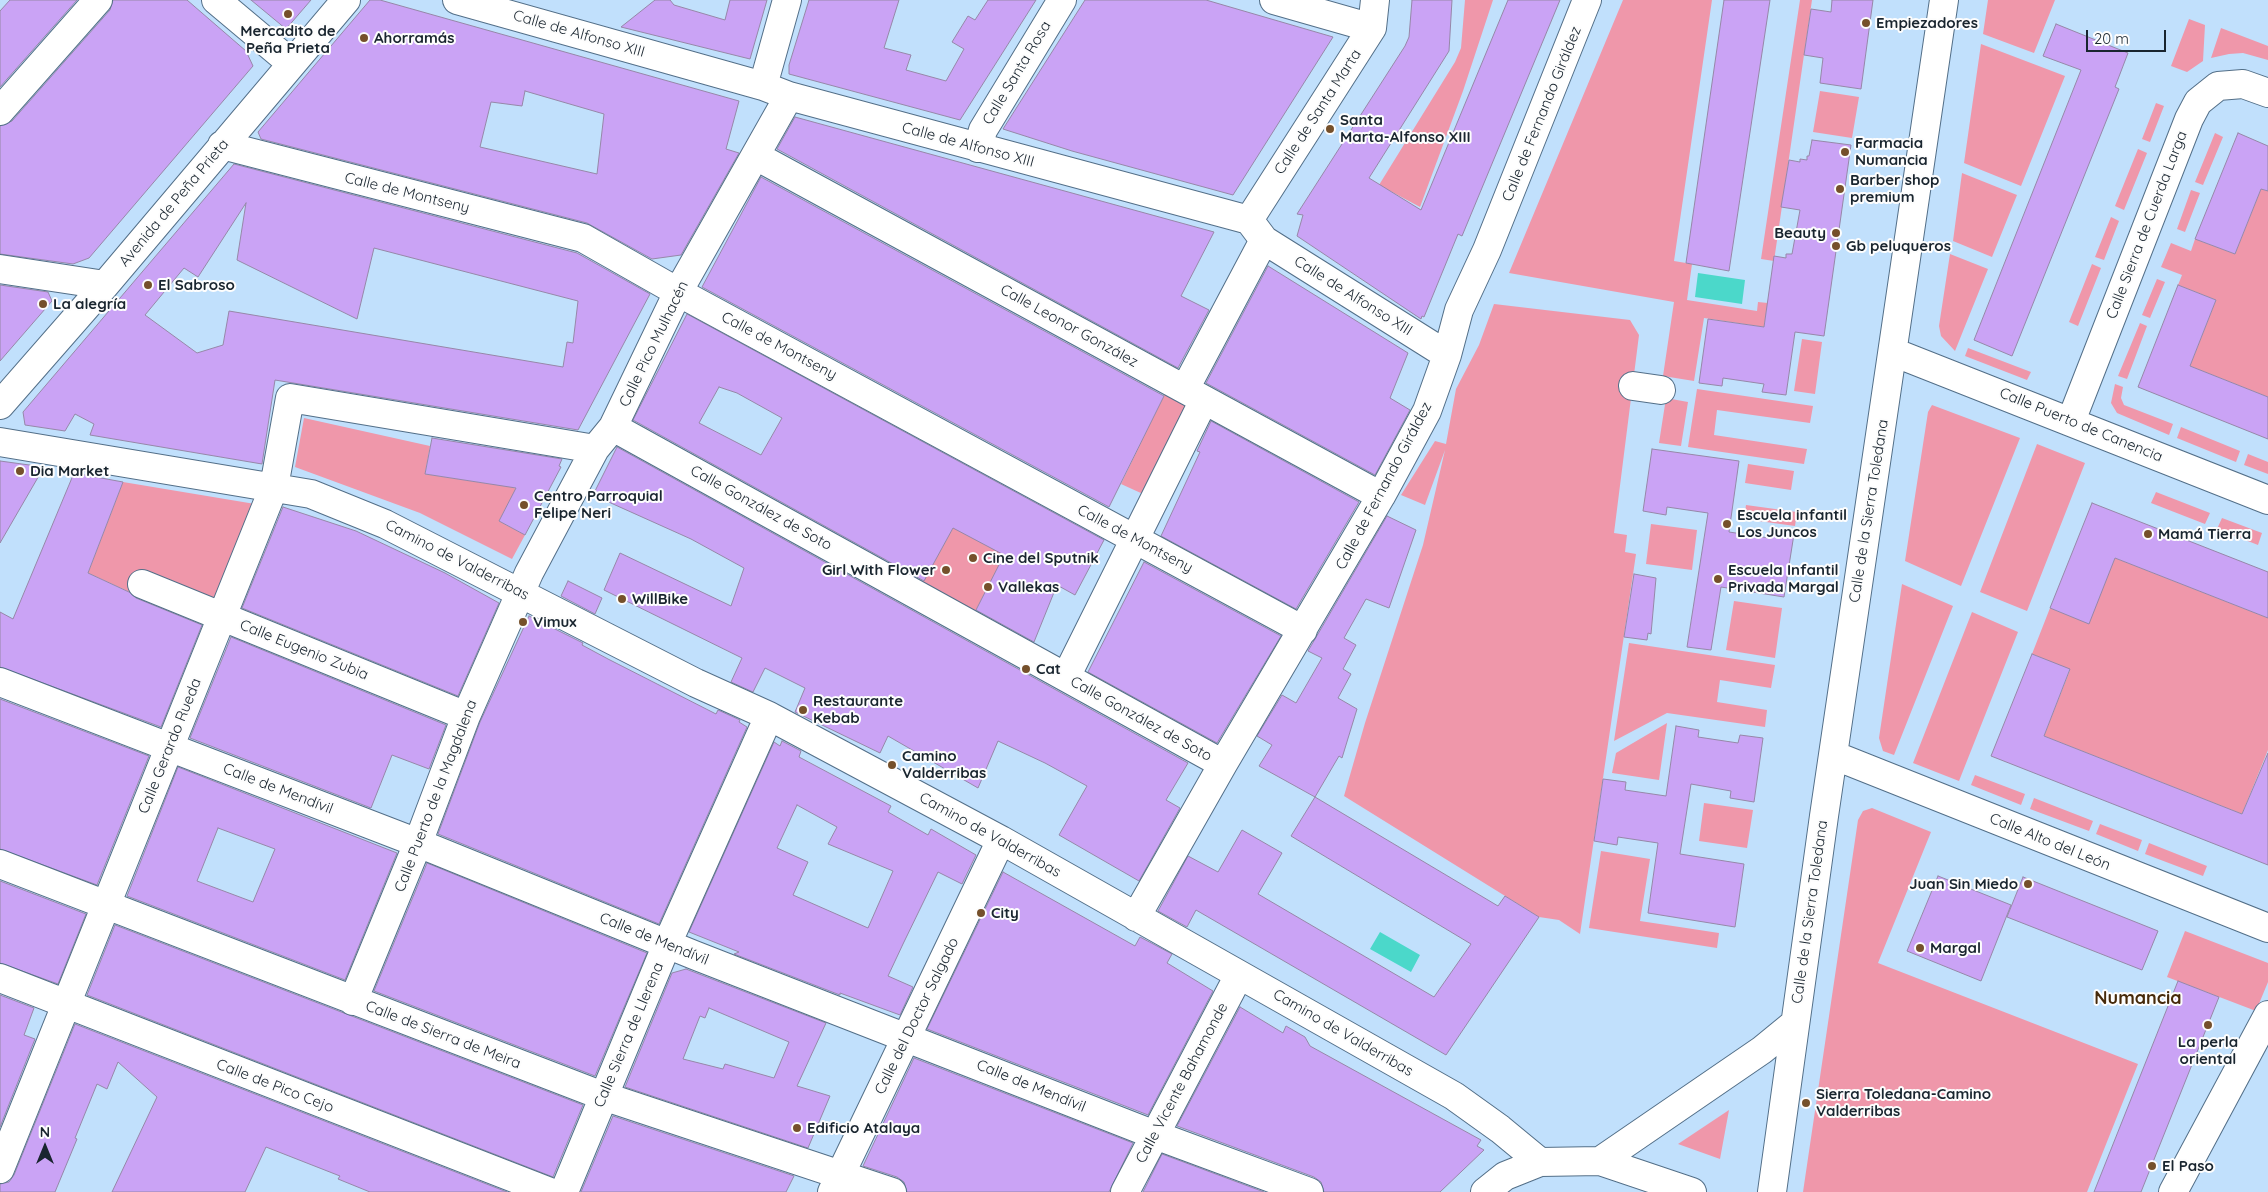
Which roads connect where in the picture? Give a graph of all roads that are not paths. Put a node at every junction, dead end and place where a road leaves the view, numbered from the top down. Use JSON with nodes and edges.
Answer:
{"nodes":[{"id":1,"x":98,"y":0,"type":"edge"},
{"id":2,"x":216,"y":0,"type":"edge"},
{"id":3,"x":346,"y":0,"type":"edge"},
{"id":4,"x":457,"y":0,"type":"edge"},
{"id":5,"x":787,"y":0,"type":"edge"},
{"id":6,"x":1062,"y":0,"type":"edge"},
{"id":7,"x":1274,"y":0,"type":"edge"},
{"id":8,"x":1375,"y":0,"type":"edge"},
{"id":9,"x":1587,"y":0,"type":"edge"},
{"id":10,"x":1944,"y":0,"type":"edge"},
{"id":11,"x":1372,"y":28,"type":"junction"},
{"id":12,"x":291,"y":63,"type":"junction"},
{"id":13,"x":763,"y":86,"type":"junction"},
{"id":14,"x":2268,"y":93,"type":"edge"},
{"id":15,"x":789,"y":96,"type":"junction"},
{"id":16,"x":0,"y":111,"type":"edge"},
{"id":17,"x":222,"y":145,"type":"junction"},
{"id":18,"x":978,"y":148,"type":"junction"},
{"id":19,"x":756,"y":156,"type":"junction"},
{"id":20,"x":1256,"y":230,"type":"junction"},
{"id":21,"x":0,"y":269,"type":"edge"},
{"id":22,"x":105,"y":285,"type":"junction"},
{"id":23,"x":678,"y":292,"type":"junction"},
{"id":24,"x":1893,"y":352,"type":"junction"},
{"id":25,"x":1447,"y":355,"type":"junction"},
{"id":26,"x":1633,"y":386,"type":"dead end"},
{"id":27,"x":1661,"y":390,"type":"dead end"},
{"id":28,"x":1194,"y":394,"type":"junction"},
{"id":29,"x":0,"y":405,"type":"edge"},
{"id":30,"x":2071,"y":421,"type":"junction"},
{"id":31,"x":614,"y":427,"type":"junction"},
{"id":32,"x":0,"y":442,"type":"edge"},
{"id":33,"x":595,"y":449,"type":"junction"},
{"id":34,"x":274,"y":487,"type":"junction"},
{"id":35,"x":1382,"y":496,"type":"junction"},
{"id":36,"x":2268,"y":500,"type":"edge"},
{"id":37,"x":1136,"y":539,"type":"junction"},
{"id":38,"x":142,"y":584,"type":"dead end"},
{"id":39,"x":520,"y":592,"type":"junction"},
{"id":40,"x":222,"y":616,"type":"junction"},
{"id":41,"x":1303,"y":630,"type":"junction"},
{"id":42,"x":1066,"y":678,"type":"junction"},
{"id":43,"x":0,"y":682,"type":"edge"},
{"id":44,"x":466,"y":716,"type":"junction"},
{"id":45,"x":769,"y":716,"type":"junction"},
{"id":46,"x":169,"y":747,"type":"junction"},
{"id":47,"x":1833,"y":755,"type":"junction"},
{"id":48,"x":1223,"y":764,"type":"junction"},
{"id":49,"x":1001,"y":840,"type":"junction"},
{"id":50,"x":418,"y":843,"type":"junction"},
{"id":51,"x":0,"y":864,"type":"edge"},
{"id":52,"x":108,"y":906,"type":"junction"},
{"id":53,"x":1136,"y":917,"type":"junction"},
{"id":54,"x":2268,"y":928,"type":"edge"},
{"id":55,"x":667,"y":944,"type":"junction"},
{"id":56,"x":1239,"y":975,"type":"junction"},
{"id":57,"x":0,"y":978,"type":"edge"},
{"id":58,"x":353,"y":1001,"type":"junction"},
{"id":59,"x":67,"y":1005,"type":"junction"},
{"id":60,"x":2268,"y":1015,"type":"edge"},
{"id":61,"x":1795,"y":1023,"type":"junction"},
{"id":62,"x":907,"y":1038,"type":"junction"},
{"id":63,"x":603,"y":1096,"type":"junction"},
{"id":64,"x":1154,"y":1135,"type":"junction"},
{"id":65,"x":1600,"y":1161,"type":"junction"},
{"id":66,"x":1540,"y":1162,"type":"junction"},
{"id":67,"x":0,"y":1169,"type":"edge"},
{"id":68,"x":836,"y":1183,"type":"edge"},
{"id":69,"x":550,"y":1192,"type":"edge"},
{"id":70,"x":564,"y":1192,"type":"edge"},
{"id":71,"x":892,"y":1192,"type":"edge"},
{"id":72,"x":1125,"y":1192,"type":"edge"},
{"id":73,"x":1309,"y":1192,"type":"edge"},
{"id":74,"x":1485,"y":1192,"type":"edge"},
{"id":75,"x":1692,"y":1192,"type":"edge"},
{"id":76,"x":1772,"y":1192,"type":"edge"},
{"id":77,"x":2173,"y":1192,"type":"edge"}],
"edges":[{"from":1,"to":16,"type":"street"},
{"from":2,"to":12,"type":"street"},
{"from":3,"to":12,"type":"street","name":"Avenida de Peña Prieta"},
{"from":4,"to":13,"type":"street","name":"Calle de Alfonso XIII"},
{"from":5,"to":13,"type":"street"},
{"from":6,"to":18,"type":"street","name":"Calle Santa Rosa"},
{"from":7,"to":11,"type":"street"},
{"from":8,"to":11,"type":"street","name":"Calle de Santa Marta"},
{"from":9,"to":25,"type":"street","name":"Calle de Fernando Giráldez"},
{"from":10,"to":24,"type":"street","name":"Calle de la Sierra Toledana"},
{"from":11,"to":20,"type":"street","name":"Calle de Santa Marta"},
{"from":12,"to":17,"type":"street","name":"Avenida de Peña Prieta"},
{"from":13,"to":15,"type":"street","name":"Calle de Alfonso XIII"},
{"from":14,"to":30,"type":"street","name":"Calle Sierra de Cuerda Larga"},
{"from":15,"to":18,"type":"street","name":"Calle de Alfonso XIII"},
{"from":15,"to":19,"type":"street","name":"Calle Pico Mulhacén"},
{"from":17,"to":22,"type":"street","name":"Avenida de Peña Prieta"},
{"from":17,"to":23,"type":"street","name":"Calle de Montseny"},
{"from":18,"to":20,"type":"street","name":"Calle de Alfonso XIII"},
{"from":19,"to":23,"type":"street","name":"Calle Pico Mulhacén"},
{"from":19,"to":28,"type":"street","name":"Calle Leonor González"},
{"from":20,"to":25,"type":"street","name":"Calle de Alfonso XIII"},
{"from":20,"to":28,"type":"street"},
{"from":21,"to":22,"type":"street"},
{"from":22,"to":29,"type":"street","name":"Avenida de Peña Prieta"},
{"from":23,"to":31,"type":"street","name":"Calle Pico Mulhacén"},
{"from":23,"to":37,"type":"street","name":"Calle de Montseny"},
{"from":24,"to":30,"type":"street","name":"Calle Puerto de Canencia"},
{"from":24,"to":47,"type":"street","name":"Calle de la Sierra Toledana"},
{"from":25,"to":35,"type":"street","name":"Calle de Fernando Giráldez"},
{"from":26,"to":27,"type":"street"},
{"from":28,"to":35,"type":"street","name":"Calle Leonor González"},
{"from":28,"to":37,"type":"street"},
{"from":30,"to":36,"type":"street","name":"Calle Puerto de Canencia"},
{"from":31,"to":33,"type":"street","name":"Calle Pico Mulhacén"},
{"from":31,"to":42,"type":"street","name":"Calle González de Soto"},
{"from":32,"to":34,"type":"street","name":"Camino de Valderribas"},
{"from":33,"to":34,"type":"street"},
{"from":33,"to":39,"type":"street","name":"Calle Pico Mulhacén"},
{"from":34,"to":39,"type":"street","name":"Camino de Valderribas"},
{"from":34,"to":40,"type":"street","name":"Calle Gerardo Rueda"},
{"from":35,"to":41,"type":"street","name":"Calle de Fernando Giráldez"},
{"from":37,"to":41,"type":"street","name":"Calle de Montseny"},
{"from":37,"to":42,"type":"street"},
{"from":38,"to":40,"type":"street","name":"Calle Eugenio Zubia"},
{"from":39,"to":44,"type":"street","name":"Calle Puerto de la Magdalena"},
{"from":39,"to":45,"type":"street","name":"Camino de Valderribas"},
{"from":40,"to":44,"type":"street","name":"Calle Eugenio Zubia"},
{"from":40,"to":46,"type":"street","name":"Calle Gerardo Rueda"},
{"from":41,"to":48,"type":"street","name":"Calle de Fernando Giráldez"},
{"from":42,"to":48,"type":"street","name":"Calle González de Soto"},
{"from":43,"to":46,"type":"street","name":"Calle de Mendívil"},
{"from":44,"to":50,"type":"street","name":"Calle Puerto de la Magdalena"},
{"from":45,"to":49,"type":"street","name":"Camino de Valderribas"},
{"from":45,"to":55,"type":"street","name":"Calle Sierra de Llerena"},
{"from":46,"to":50,"type":"street","name":"Calle de Mendívil"},
{"from":46,"to":52,"type":"street","name":"Calle Gerardo Rueda"},
{"from":47,"to":54,"type":"street","name":"Calle Alto del León"},
{"from":47,"to":61,"type":"street","name":"Calle de la Sierra Toledana"},
{"from":48,"to":53,"type":"street","name":"Calle de Fernando Giráldez"},
{"from":49,"to":53,"type":"street","name":"Camino de Valderribas"},
{"from":49,"to":62,"type":"street","name":"Calle del Doctor Salgado"},
{"from":50,"to":55,"type":"street","name":"Calle de Mendívil"},
{"from":50,"to":58,"type":"street","name":"Calle Puerto de la Magdalena"},
{"from":51,"to":52,"type":"street","name":"Calle de Sierra de Meira"},
{"from":52,"to":58,"type":"street","name":"Calle de Sierra de Meira"},
{"from":52,"to":59,"type":"street","name":"Calle Gerardo Rueda"},
{"from":53,"to":56,"type":"street","name":"Camino de Valderribas"},
{"from":55,"to":62,"type":"street","name":"Calle de Mendívil"},
{"from":55,"to":63,"type":"street","name":"Calle Sierra de Llerena"},
{"from":56,"to":64,"type":"street","name":"Calle Vicente Bahamonde"},
{"from":56,"to":66,"type":"street","name":"Camino de Valderribas"},
{"from":57,"to":59,"type":"street","name":"Calle de Pico Cejo"},
{"from":58,"to":63,"type":"street","name":"Calle de Sierra de Meira"},
{"from":59,"to":67,"type":"street","name":"Calle Gerardo Rueda"},
{"from":59,"to":69,"type":"street","name":"Calle de Pico Cejo"},
{"from":60,"to":77,"type":"street"},
{"from":61,"to":65,"type":"street","name":"Calle de la Sierra Toledana"},
{"from":61,"to":76,"type":"street","name":"Calle de la Sierra Toledana"},
{"from":62,"to":64,"type":"street","name":"Calle de Mendívil"},
{"from":62,"to":68,"type":"street","name":"Calle del Doctor Salgado"},
{"from":63,"to":68,"type":"street","name":"Calle de Sierra de Meira"},
{"from":63,"to":70,"type":"street","name":"Calle Sierra de Llerena"},
{"from":64,"to":72,"type":"street","name":"Calle Vicente Bahamonde"},
{"from":64,"to":73,"type":"street","name":"Calle de Mendívil"},
{"from":65,"to":66,"type":"street"},
{"from":65,"to":75,"type":"street"},
{"from":66,"to":74,"type":"street"},
{"from":68,"to":71,"type":"street","name":"Calle de Sierra de Meira"}]}
